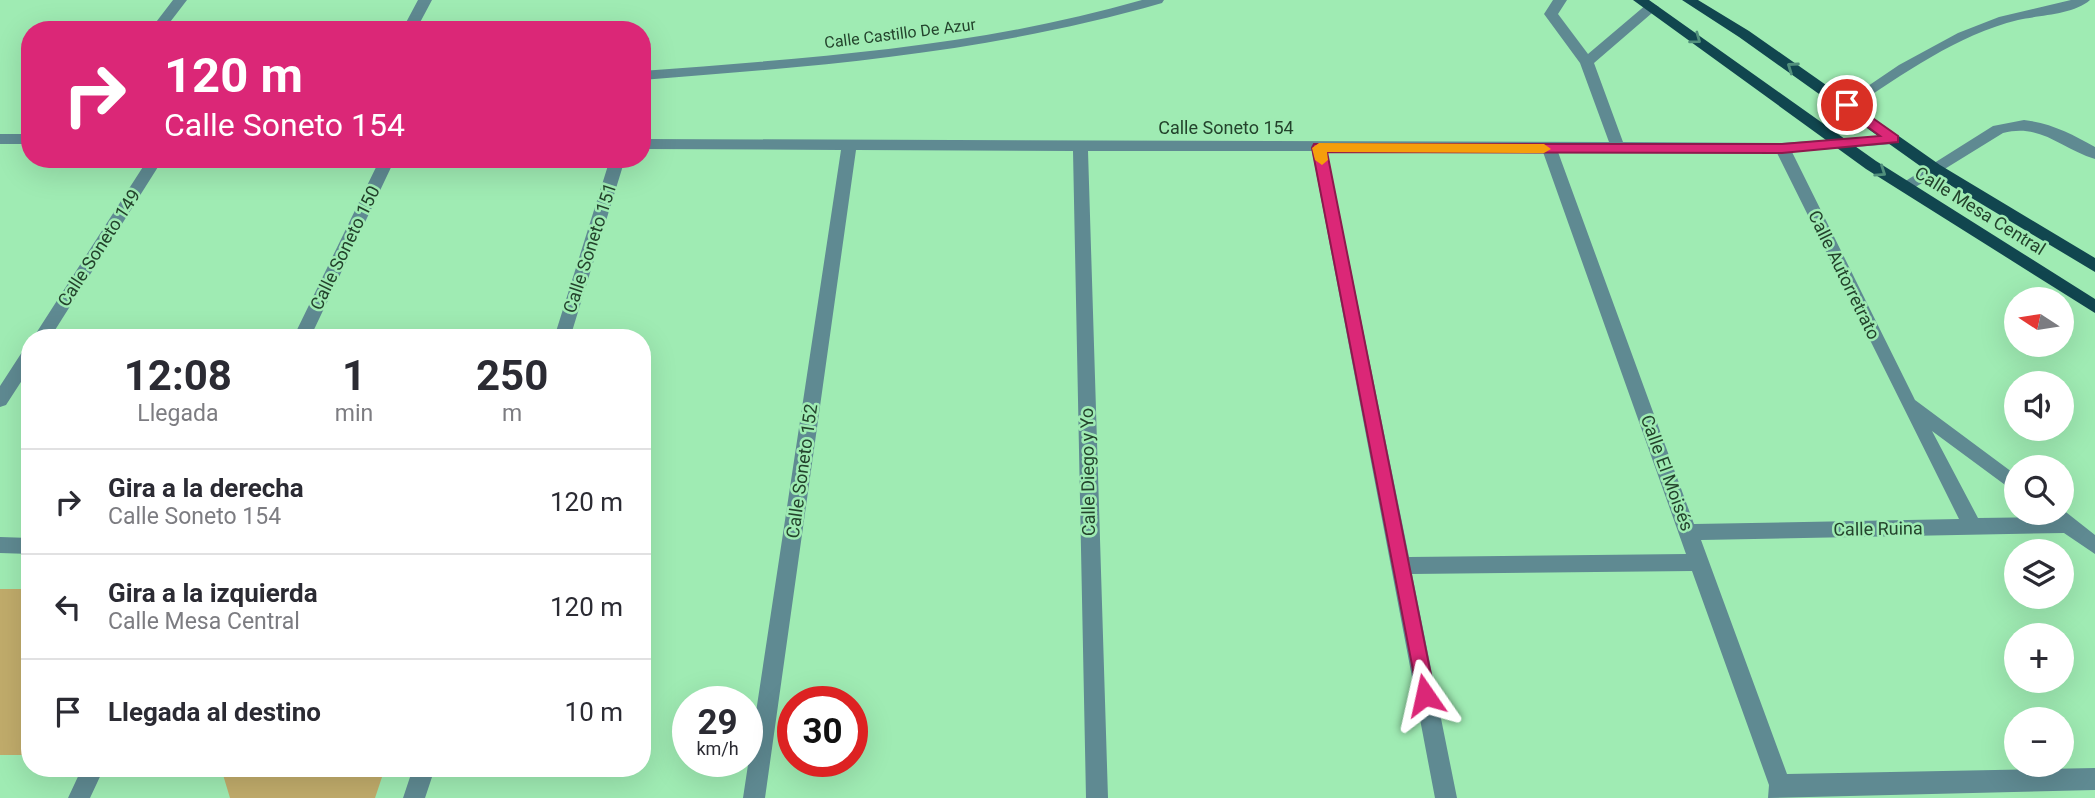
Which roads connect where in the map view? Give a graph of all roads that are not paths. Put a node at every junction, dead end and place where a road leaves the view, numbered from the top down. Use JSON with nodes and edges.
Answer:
{"nodes":[{"id":1,"x":180,"y":0,"type":"edge"},
{"id":2,"x":425,"y":0,"type":"edge"},
{"id":3,"x":1157,"y":0,"type":"edge"},
{"id":4,"x":1560,"y":0,"type":"edge"},
{"id":5,"x":1689,"y":0,"type":"edge"},
{"id":6,"x":2080,"y":1,"type":"edge"},
{"id":7,"x":1646,"y":4,"type":"edge"},
{"id":8,"x":2095,"y":11,"type":"edge"},
{"id":9,"x":164,"y":21,"type":"edge"},
{"id":10,"x":414,"y":21,"type":"edge"},
{"id":11,"x":1587,"y":62,"type":"junction"},
{"id":12,"x":651,"y":75,"type":"edge"},
{"id":13,"x":1847,"y":105,"type":"junction"},
{"id":14,"x":0,"y":139,"type":"edge"},
{"id":15,"x":21,"y":139,"type":"edge"},
{"id":16,"x":1893,"y":139,"type":"junction"},
{"id":17,"x":651,"y":144,"type":"edge"},
{"id":18,"x":849,"y":145,"type":"junction"},
{"id":19,"x":1843,"y":145,"type":"junction"},
{"id":20,"x":1080,"y":146,"type":"junction"},
{"id":21,"x":1319,"y":148,"type":"junction"},
{"id":22,"x":1618,"y":148,"type":"junction"},
{"id":23,"x":1782,"y":148,"type":"junction"},
{"id":24,"x":1549,"y":149,"type":"junction"},
{"id":25,"x":2095,"y":154,"type":"edge"},
{"id":26,"x":150,"y":168,"type":"edge"},
{"id":27,"x":384,"y":168,"type":"edge"},
{"id":28,"x":615,"y":168,"type":"edge"},
{"id":29,"x":1935,"y":169,"type":"junction"},
{"id":30,"x":1904,"y":187,"type":"junction"},
{"id":31,"x":2095,"y":266,"type":"edge"},
{"id":32,"x":2095,"y":307,"type":"edge"},
{"id":33,"x":47,"y":329,"type":"edge"},
{"id":34,"x":305,"y":329,"type":"edge"},
{"id":35,"x":565,"y":329,"type":"edge"},
{"id":36,"x":21,"y":368,"type":"edge"},
{"id":37,"x":0,"y":400,"type":"edge"},
{"id":38,"x":1907,"y":401,"type":"junction"},
{"id":39,"x":2004,"y":476,"type":"edge"},
{"id":40,"x":2068,"y":525,"type":"joint"},
{"id":41,"x":1973,"y":527,"type":"junction"},
{"id":42,"x":1689,"y":532,"type":"junction"},
{"id":43,"x":0,"y":545,"type":"edge"},
{"id":44,"x":21,"y":546,"type":"edge"},
{"id":45,"x":2095,"y":546,"type":"edge"},
{"id":46,"x":1699,"y":562,"type":"junction"},
{"id":47,"x":1399,"y":566,"type":"junction"},
{"id":48,"x":89,"y":777,"type":"edge"},
{"id":49,"x":421,"y":777,"type":"edge"},
{"id":50,"x":2095,"y":779,"type":"edge"},
{"id":51,"x":1779,"y":791,"type":"edge"},
{"id":52,"x":79,"y":798,"type":"edge"},
{"id":53,"x":414,"y":798,"type":"edge"},
{"id":54,"x":754,"y":798,"type":"edge"},
{"id":55,"x":1097,"y":798,"type":"edge"},
{"id":56,"x":1446,"y":798,"type":"edge"}],
"edges":[{"from":1,"to":9,"type":"street"},
{"from":2,"to":10,"type":"street"},
{"from":3,"to":12,"type":"street","name":"Calle Castillo De Azur"},
{"from":4,"to":11,"type":"street"},
{"from":13,"to":5,"type":"main road","name":"Calle Mesa Central","one_way":true},
{"from":6,"to":8,"type":"street"},
{"from":6,"to":13,"type":"street"},
{"from":7,"to":11,"type":"street"},
{"from":7,"to":19,"type":"main road","name":"Calle Mesa Central","one_way":true},
{"from":11,"to":22,"type":"street"},
{"from":13,"to":16,"type":"main road","name":"Calle Mesa Central"},
{"from":14,"to":15,"type":"street"},
{"from":16,"to":19,"type":"street","name":"Calle Soneto 154"},
{"from":16,"to":29,"type":"main road","name":"Calle Mesa Central"},
{"from":17,"to":18,"type":"street","name":"Calle Soneto 154"},
{"from":18,"to":20,"type":"street","name":"Calle Soneto 154"},
{"from":18,"to":54,"type":"street","name":"Calle Soneto 152"},
{"from":19,"to":23,"type":"street","name":"Calle Soneto 154"},
{"from":19,"to":30,"type":"main road","name":"Calle Mesa Central","one_way":true},
{"from":20,"to":21,"type":"street","name":"Calle Soneto 154"},
{"from":20,"to":55,"type":"street","name":"Calle Diego y Yo"},
{"from":21,"to":24,"type":"street","name":"Calle Soneto 154"},
{"from":21,"to":47,"type":"street"},
{"from":22,"to":23,"type":"street","name":"Calle Soneto 154"},
{"from":22,"to":24,"type":"street","name":"Calle Soneto 154"},
{"from":23,"to":38,"type":"street","name":"Calle Autorretrato"},
{"from":24,"to":42,"type":"street","name":"Calle El Moisés"},
{"from":25,"to":29,"type":"street"},
{"from":26,"to":33,"type":"street","name":"Calle Soneto 149"},
{"from":27,"to":34,"type":"street","name":"Calle Soneto 150"},
{"from":28,"to":35,"type":"street","name":"Calle Soneto 151"},
{"from":29,"to":30,"type":"street"},
{"from":29,"to":31,"type":"main road","name":"Calle Mesa Central"},
{"from":30,"to":32,"type":"main road","name":"Calle Mesa Central"},
{"from":36,"to":37,"type":"street"},
{"from":38,"to":39,"type":"street","name":"Calle Autorretrato"},
{"from":38,"to":41,"type":"street","name":"Calle Autorretrato"},
{"from":40,"to":41,"type":"street","name":"Calle Ruina"},
{"from":40,"to":45,"type":"street"},
{"from":41,"to":42,"type":"street","name":"Calle Ruina"},
{"from":42,"to":46,"type":"street","name":"Calle El Moisés"},
{"from":43,"to":44,"type":"street"},
{"from":46,"to":47,"type":"street"},
{"from":46,"to":51,"type":"street","name":"Calle El Moisés"},
{"from":47,"to":56,"type":"street"},
{"from":48,"to":52,"type":"street"},
{"from":49,"to":53,"type":"street"},
{"from":50,"to":51,"type":"street"}]}
